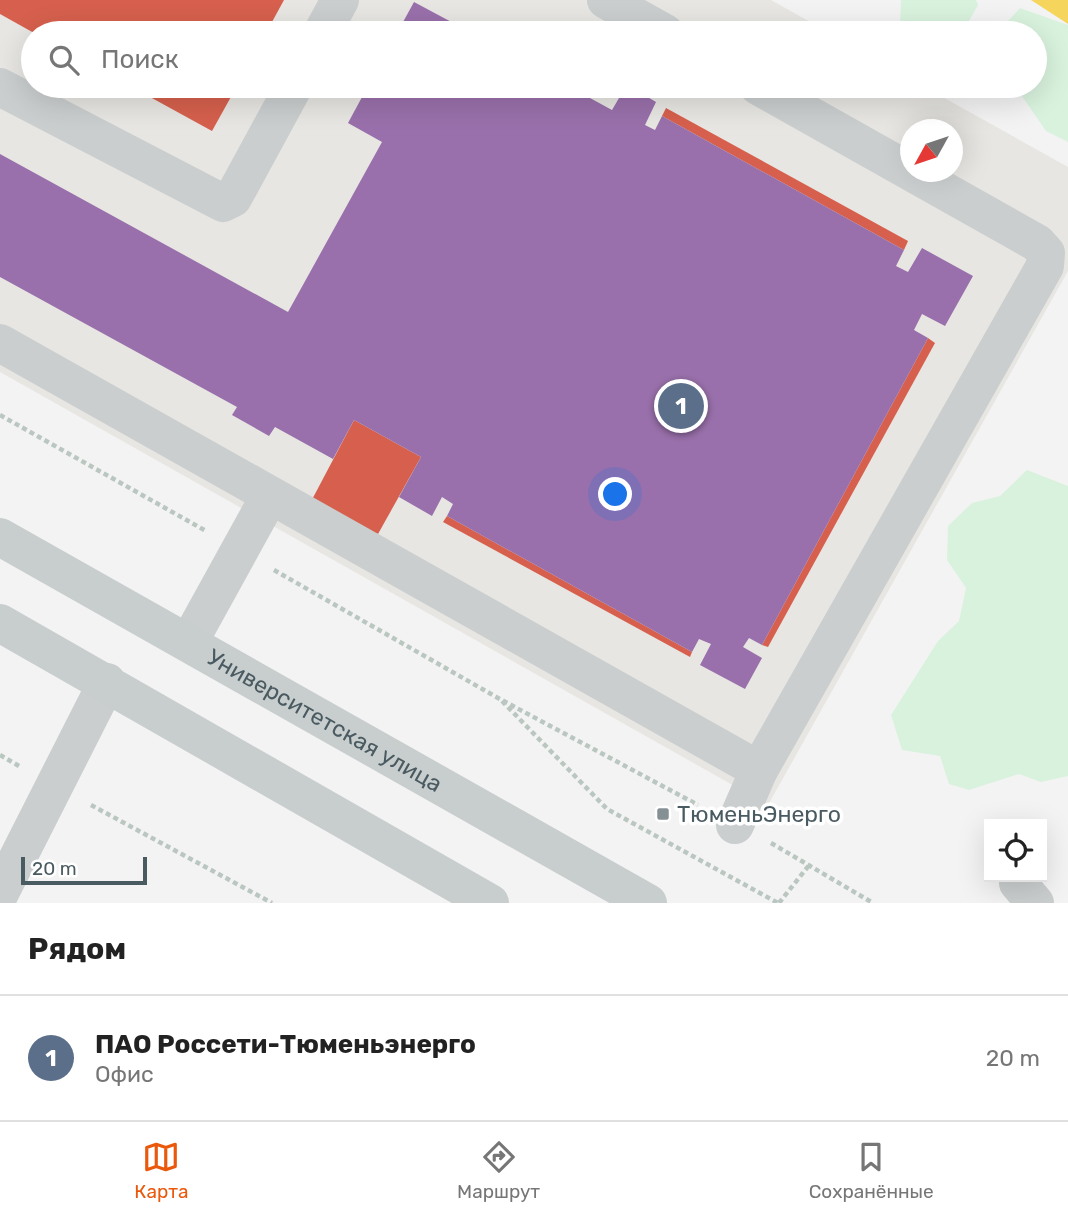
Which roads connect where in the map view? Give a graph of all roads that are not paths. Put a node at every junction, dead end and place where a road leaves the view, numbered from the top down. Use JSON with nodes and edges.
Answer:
{"nodes":[{"id":1,"x":340,"y":0,"type":"edge"},
{"id":2,"x":606,"y":0,"type":"edge"},
{"id":3,"x":329,"y":21,"type":"edge"},
{"id":4,"x":644,"y":21,"type":"edge"},
{"id":5,"x":0,"y":87,"type":"edge"},
{"id":6,"x":21,"y":98,"type":"edge"},
{"id":7,"x":21,"y":98,"type":"edge"},
{"id":8,"x":287,"y":98,"type":"edge"},
{"id":9,"x":779,"y":98,"type":"edge"},
{"id":10,"x":0,"y":343,"type":"edge"},
{"id":11,"x":269,"y":497,"type":"junction"},
{"id":12,"x":0,"y":537,"type":"edge"},
{"id":13,"x":0,"y":623,"type":"edge"},
{"id":14,"x":189,"y":642,"type":"junction"},
{"id":15,"x":107,"y":682,"type":"junction"},
{"id":16,"x":760,"y":770,"type":"junction"},
{"id":17,"x":735,"y":825,"type":"road end"},
{"id":18,"x":1018,"y":882,"type":"edge"},
{"id":19,"x":0,"y":893,"type":"edge"},
{"id":20,"x":490,"y":903,"type":"edge"},
{"id":21,"x":648,"y":903,"type":"edge"},
{"id":22,"x":1035,"y":903,"type":"edge"}],
"edges":[{"from":1,"to":3,"type":"lane"},
{"from":2,"to":4,"type":"lane"},
{"from":5,"to":7,"type":"lane"},
{"from":6,"to":8,"type":"lane"},
{"from":9,"to":16,"type":"lane"},
{"from":10,"to":11,"type":"lane"},
{"from":11,"to":14,"type":"lane"},
{"from":11,"to":16,"type":"lane"},
{"from":12,"to":14,"type":"main road","name":"Университетская улица"},
{"from":13,"to":15,"type":"main road"},
{"from":14,"to":21,"type":"main road","name":"Университетская улица"},
{"from":15,"to":19,"type":"lane"},
{"from":15,"to":20,"type":"main road"},
{"from":16,"to":17,"type":"lane"},
{"from":18,"to":22,"type":"lane"}]}
